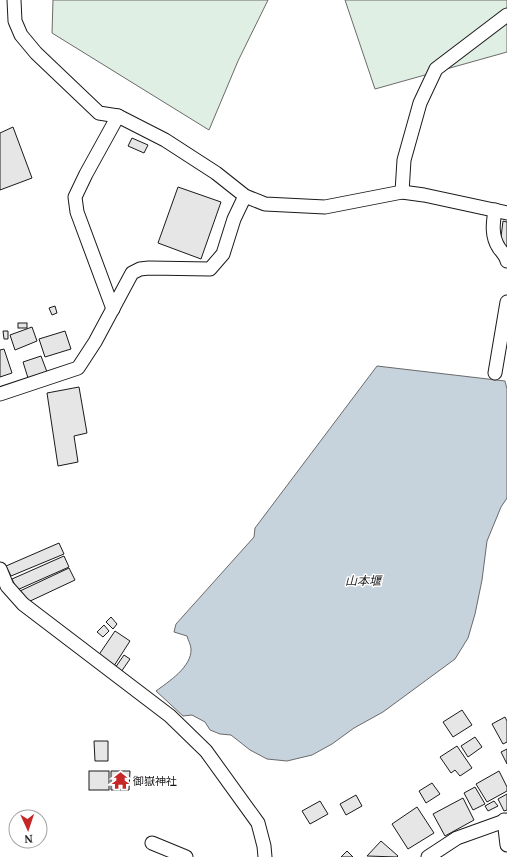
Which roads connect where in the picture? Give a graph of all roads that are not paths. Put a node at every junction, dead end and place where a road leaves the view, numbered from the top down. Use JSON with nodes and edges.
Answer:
{"nodes":[{"id":1,"x":14,"y":0,"type":"edge"},
{"id":2,"x":507,"y":15,"type":"edge"},
{"id":3,"x":118,"y":116,"type":"junction"},
{"id":4,"x":402,"y":192,"type":"junction"},
{"id":5,"x":245,"y":196,"type":"junction"},
{"id":6,"x":501,"y":211,"type":"edge"},
{"id":7,"x":507,"y":261,"type":"edge"},
{"id":8,"x":507,"y":302,"type":"edge"},
{"id":9,"x":113,"y":309,"type":"junction"},
{"id":10,"x":495,"y":373,"type":"dead end"},
{"id":11,"x":0,"y":394,"type":"edge"},
{"id":12,"x":0,"y":569,"type":"edge"},
{"id":13,"x":506,"y":820,"type":"edge"},
{"id":14,"x":152,"y":843,"type":"dead end"},
{"id":15,"x":507,"y":845,"type":"edge"},
{"id":16,"x":186,"y":857,"type":"edge"},
{"id":17,"x":265,"y":857,"type":"edge"},
{"id":18,"x":428,"y":857,"type":"edge"}],
"edges":[{"from":1,"to":3,"type":"street"},
{"from":2,"to":4,"type":"street"},
{"from":3,"to":5,"type":"street"},
{"from":3,"to":9,"type":"street"},
{"from":4,"to":5,"type":"street"},
{"from":4,"to":6,"type":"street"},
{"from":5,"to":9,"type":"street"},
{"from":6,"to":7,"type":"street"},
{"from":8,"to":10,"type":"street"},
{"from":9,"to":11,"type":"street"},
{"from":12,"to":17,"type":"street"},
{"from":13,"to":15,"type":"street"},
{"from":13,"to":18,"type":"street"},
{"from":14,"to":16,"type":"street"}]}
